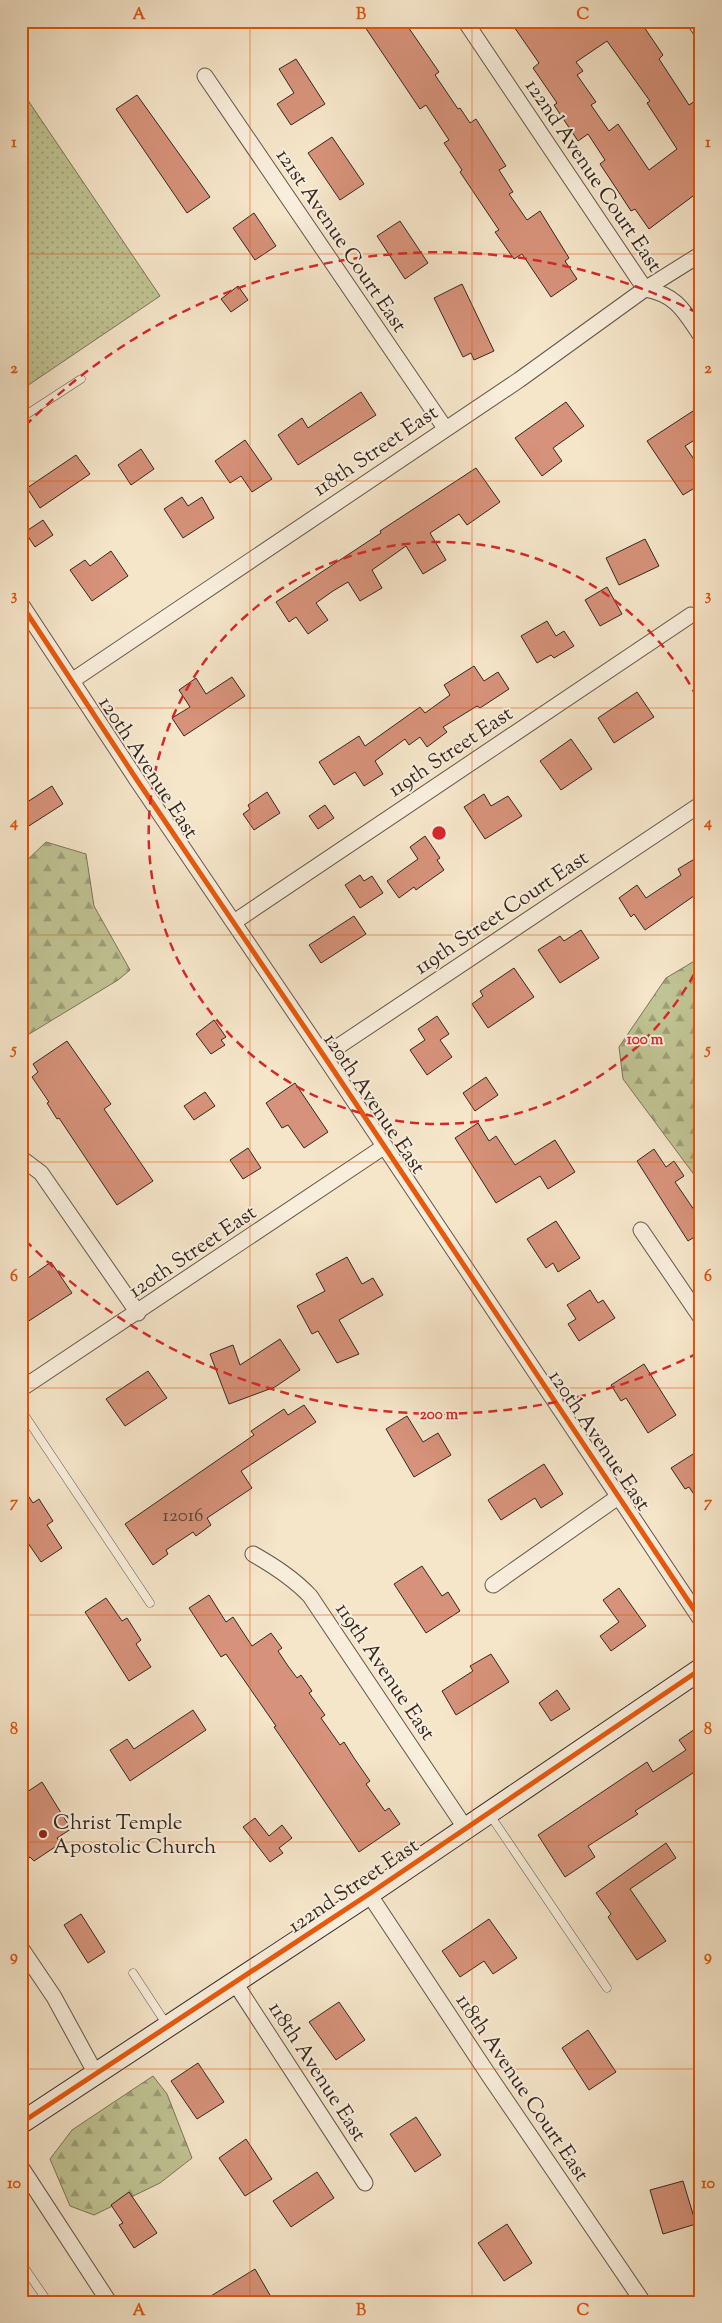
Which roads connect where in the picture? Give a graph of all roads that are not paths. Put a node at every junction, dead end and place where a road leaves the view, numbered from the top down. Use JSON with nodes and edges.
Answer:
{"nodes":[{"id":1,"x":465,"y":21,"type":"edge"},
{"id":2,"x":694,"y":21,"type":"edge"},
{"id":3,"x":701,"y":31,"type":"edge"},
{"id":4,"x":204,"y":76,"type":"dead end"},
{"id":5,"x":701,"y":254,"type":"edge"},
{"id":6,"x":645,"y":289,"type":"junction"},
{"id":7,"x":701,"y":336,"type":"edge"},
{"id":8,"x":81,"y":379,"type":"dead end"},
{"id":9,"x":21,"y":418,"type":"edge"},
{"id":10,"x":445,"y":428,"type":"junction"},
{"id":11,"x":21,"y":604,"type":"edge"},
{"id":12,"x":690,"y":615,"type":"dead end"},
{"id":13,"x":72,"y":680,"type":"junction"},
{"id":14,"x":701,"y":804,"type":"edge"},
{"id":15,"x":234,"y":922,"type":"junction"},
{"id":16,"x":324,"y":1056,"type":"junction"},
{"id":17,"x":385,"y":1146,"type":"junction"},
{"id":18,"x":21,"y":1158,"type":"edge"},
{"id":19,"x":641,"y":1230,"type":"dead end"},
{"id":20,"x":138,"y":1313,"type":"junction"},
{"id":21,"x":701,"y":1318,"type":"edge"},
{"id":22,"x":21,"y":1390,"type":"edge"},
{"id":23,"x":21,"y":1410,"type":"edge"},
{"id":24,"x":618,"y":1497,"type":"junction"},
{"id":25,"x":253,"y":1554,"type":"dead end"},
{"id":26,"x":493,"y":1585,"type":"dead end"},
{"id":27,"x":150,"y":1603,"type":"dead end"},
{"id":28,"x":701,"y":1620,"type":"edge"},
{"id":29,"x":701,"y":1669,"type":"edge"},
{"id":30,"x":488,"y":1814,"type":"junction"},
{"id":31,"x":466,"y":1829,"type":"junction"},
{"id":32,"x":369,"y":1894,"type":"junction"},
{"id":33,"x":21,"y":1948,"type":"edge"},
{"id":34,"x":133,"y":1973,"type":"dead end"},
{"id":35,"x":235,"y":1982,"type":"junction"},
{"id":36,"x":607,"y":1988,"type":"dead end"},
{"id":37,"x":168,"y":2026,"type":"junction"},
{"id":38,"x":96,"y":2074,"type":"junction"},
{"id":39,"x":21,"y":2123,"type":"edge"},
{"id":40,"x":21,"y":2167,"type":"edge"},
{"id":41,"x":365,"y":2183,"type":"dead end"},
{"id":42,"x":21,"y":2263,"type":"edge"},
{"id":43,"x":106,"y":2301,"type":"edge"},
{"id":44,"x":48,"y":2302,"type":"edge"},
{"id":45,"x":643,"y":2302,"type":"edge"}],
"edges":[{"from":1,"to":6,"type":"street","name":"122nd Avenue Court East"},
{"from":2,"to":3,"type":"street"},
{"from":4,"to":10,"type":"street","name":"121st Avenue Court East"},
{"from":5,"to":6,"type":"street","name":"118th Street East"},
{"from":6,"to":7,"type":"street","name":"122nd Avenue Court East"},
{"from":6,"to":10,"type":"street","name":"118th Street East"},
{"from":8,"to":9,"type":"lane"},
{"from":10,"to":13,"type":"street","name":"118th Street East"},
{"from":11,"to":13,"type":"street","name":"120th Avenue East"},
{"from":12,"to":15,"type":"street","name":"119th Street East"},
{"from":13,"to":15,"type":"street","name":"120th Avenue East"},
{"from":14,"to":16,"type":"street","name":"119th Street Court East"},
{"from":15,"to":16,"type":"street","name":"120th Avenue East"},
{"from":16,"to":17,"type":"street","name":"120th Avenue East"},
{"from":17,"to":20,"type":"street","name":"120th Street East"},
{"from":17,"to":24,"type":"street","name":"120th Avenue East"},
{"from":18,"to":20,"type":"street"},
{"from":19,"to":21,"type":"street"},
{"from":20,"to":22,"type":"street","name":"120th Street East"},
{"from":23,"to":27,"type":"lane"},
{"from":24,"to":26,"type":"street"},
{"from":24,"to":28,"type":"street","name":"120th Avenue East"},
{"from":25,"to":31,"type":"street","name":"119th Avenue East"},
{"from":29,"to":30,"type":"street","name":"122nd Street East"},
{"from":30,"to":31,"type":"street","name":"122nd Street East"},
{"from":30,"to":36,"type":"lane"},
{"from":31,"to":32,"type":"street","name":"122nd Street East"},
{"from":32,"to":35,"type":"street","name":"122nd Street East"},
{"from":32,"to":45,"type":"street","name":"118th Avenue Court East"},
{"from":33,"to":38,"type":"street"},
{"from":34,"to":37,"type":"lane"},
{"from":35,"to":37,"type":"street","name":"122nd Street East"},
{"from":35,"to":41,"type":"street","name":"118th Avenue East"},
{"from":37,"to":38,"type":"street","name":"122nd Street East"},
{"from":38,"to":39,"type":"street","name":"122nd Street East"},
{"from":40,"to":43,"type":"street"},
{"from":42,"to":44,"type":"lane"}]}
